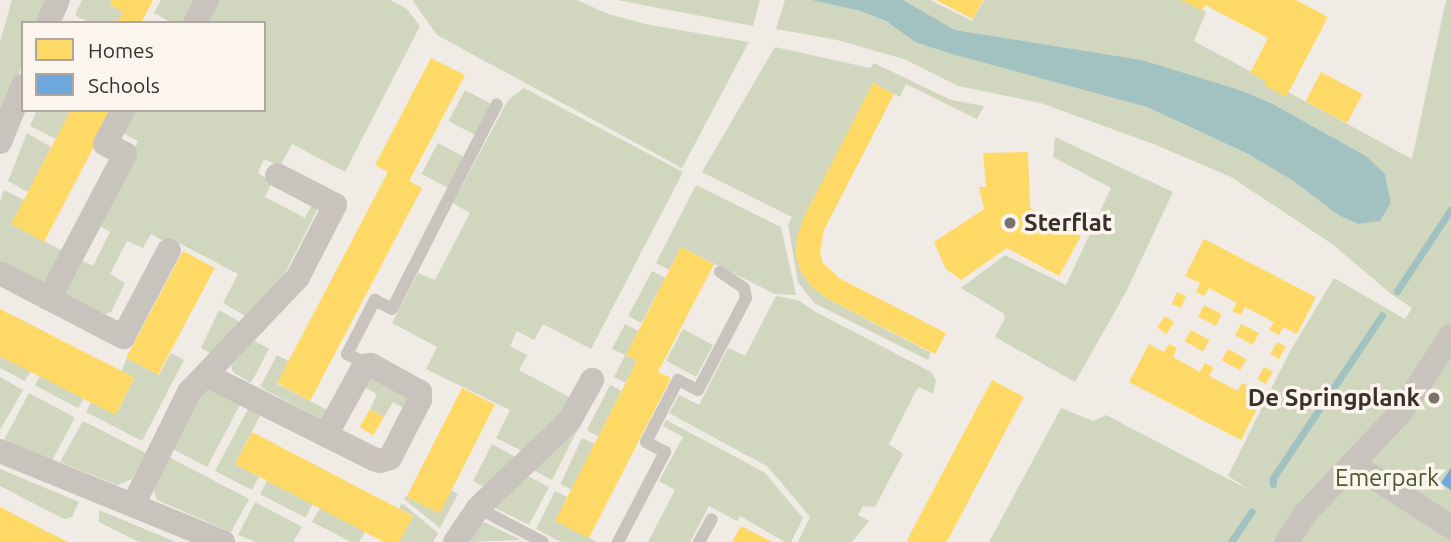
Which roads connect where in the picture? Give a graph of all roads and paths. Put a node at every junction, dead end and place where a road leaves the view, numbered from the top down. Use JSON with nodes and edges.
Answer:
{"nodes":[{"id":1,"x":58,"y":0,"type":"edge"},
{"id":2,"x":207,"y":0,"type":"edge"},
{"id":3,"x":49,"y":21,"type":"edge"},
{"id":4,"x":196,"y":21,"type":"edge"},
{"id":5,"x":21,"y":90,"type":"edge"},
{"id":6,"x":498,"y":104,"type":"dead end"},
{"id":7,"x":122,"y":112,"type":"edge"},
{"id":8,"x":0,"y":142,"type":"edge"},
{"id":9,"x":277,"y":175,"type":"dead end"},
{"id":10,"x":169,"y":250,"type":"dead end"},
{"id":11,"x":720,"y":272,"type":"dead end"},
{"id":12,"x":0,"y":273,"type":"edge"},
{"id":13,"x":49,"y":299,"type":"junction"},
{"id":14,"x":1451,"y":336,"type":"edge"},
{"id":15,"x":368,"y":365,"type":"junction"},
{"id":16,"x":206,"y":374,"type":"junction"},
{"id":17,"x":592,"y":380,"type":"dead end"},
{"id":18,"x":326,"y":435,"type":"junction"},
{"id":19,"x":0,"y":451,"type":"edge"},
{"id":20,"x":1353,"y":464,"type":"junction"},
{"id":21,"x":134,"y":503,"type":"junction"},
{"id":22,"x":478,"y":508,"type":"junction"},
{"id":23,"x":712,"y":519,"type":"dead end"},
{"id":24,"x":1451,"y":527,"type":"edge"},
{"id":25,"x":223,"y":542,"type":"edge"},
{"id":26,"x":455,"y":542,"type":"edge"},
{"id":27,"x":542,"y":542,"type":"edge"},
{"id":28,"x":618,"y":542,"type":"edge"},
{"id":29,"x":699,"y":542,"type":"edge"},
{"id":30,"x":1287,"y":542,"type":"edge"}],
"edges":[{"from":1,"to":3,"type":"street"},
{"from":2,"to":4,"type":"street"},
{"from":5,"to":8,"type":"street"},
{"from":6,"to":15,"type":"lane"},
{"from":7,"to":13,"type":"street"},
{"from":9,"to":16,"type":"street"},
{"from":10,"to":13,"type":"street"},
{"from":11,"to":28,"type":"lane"},
{"from":12,"to":13,"type":"street"},
{"from":14,"to":20,"type":"street"},
{"from":15,"to":18,"type":"street"},
{"from":15,"to":18,"type":"street"},
{"from":16,"to":18,"type":"street"},
{"from":16,"to":21,"type":"street"},
{"from":17,"to":22,"type":"street"},
{"from":19,"to":21,"type":"street"},
{"from":20,"to":24,"type":"street"},
{"from":20,"to":30,"type":"street"},
{"from":21,"to":25,"type":"street"},
{"from":22,"to":26,"type":"street"},
{"from":22,"to":27,"type":"lane"},
{"from":23,"to":29,"type":"lane"}]}
